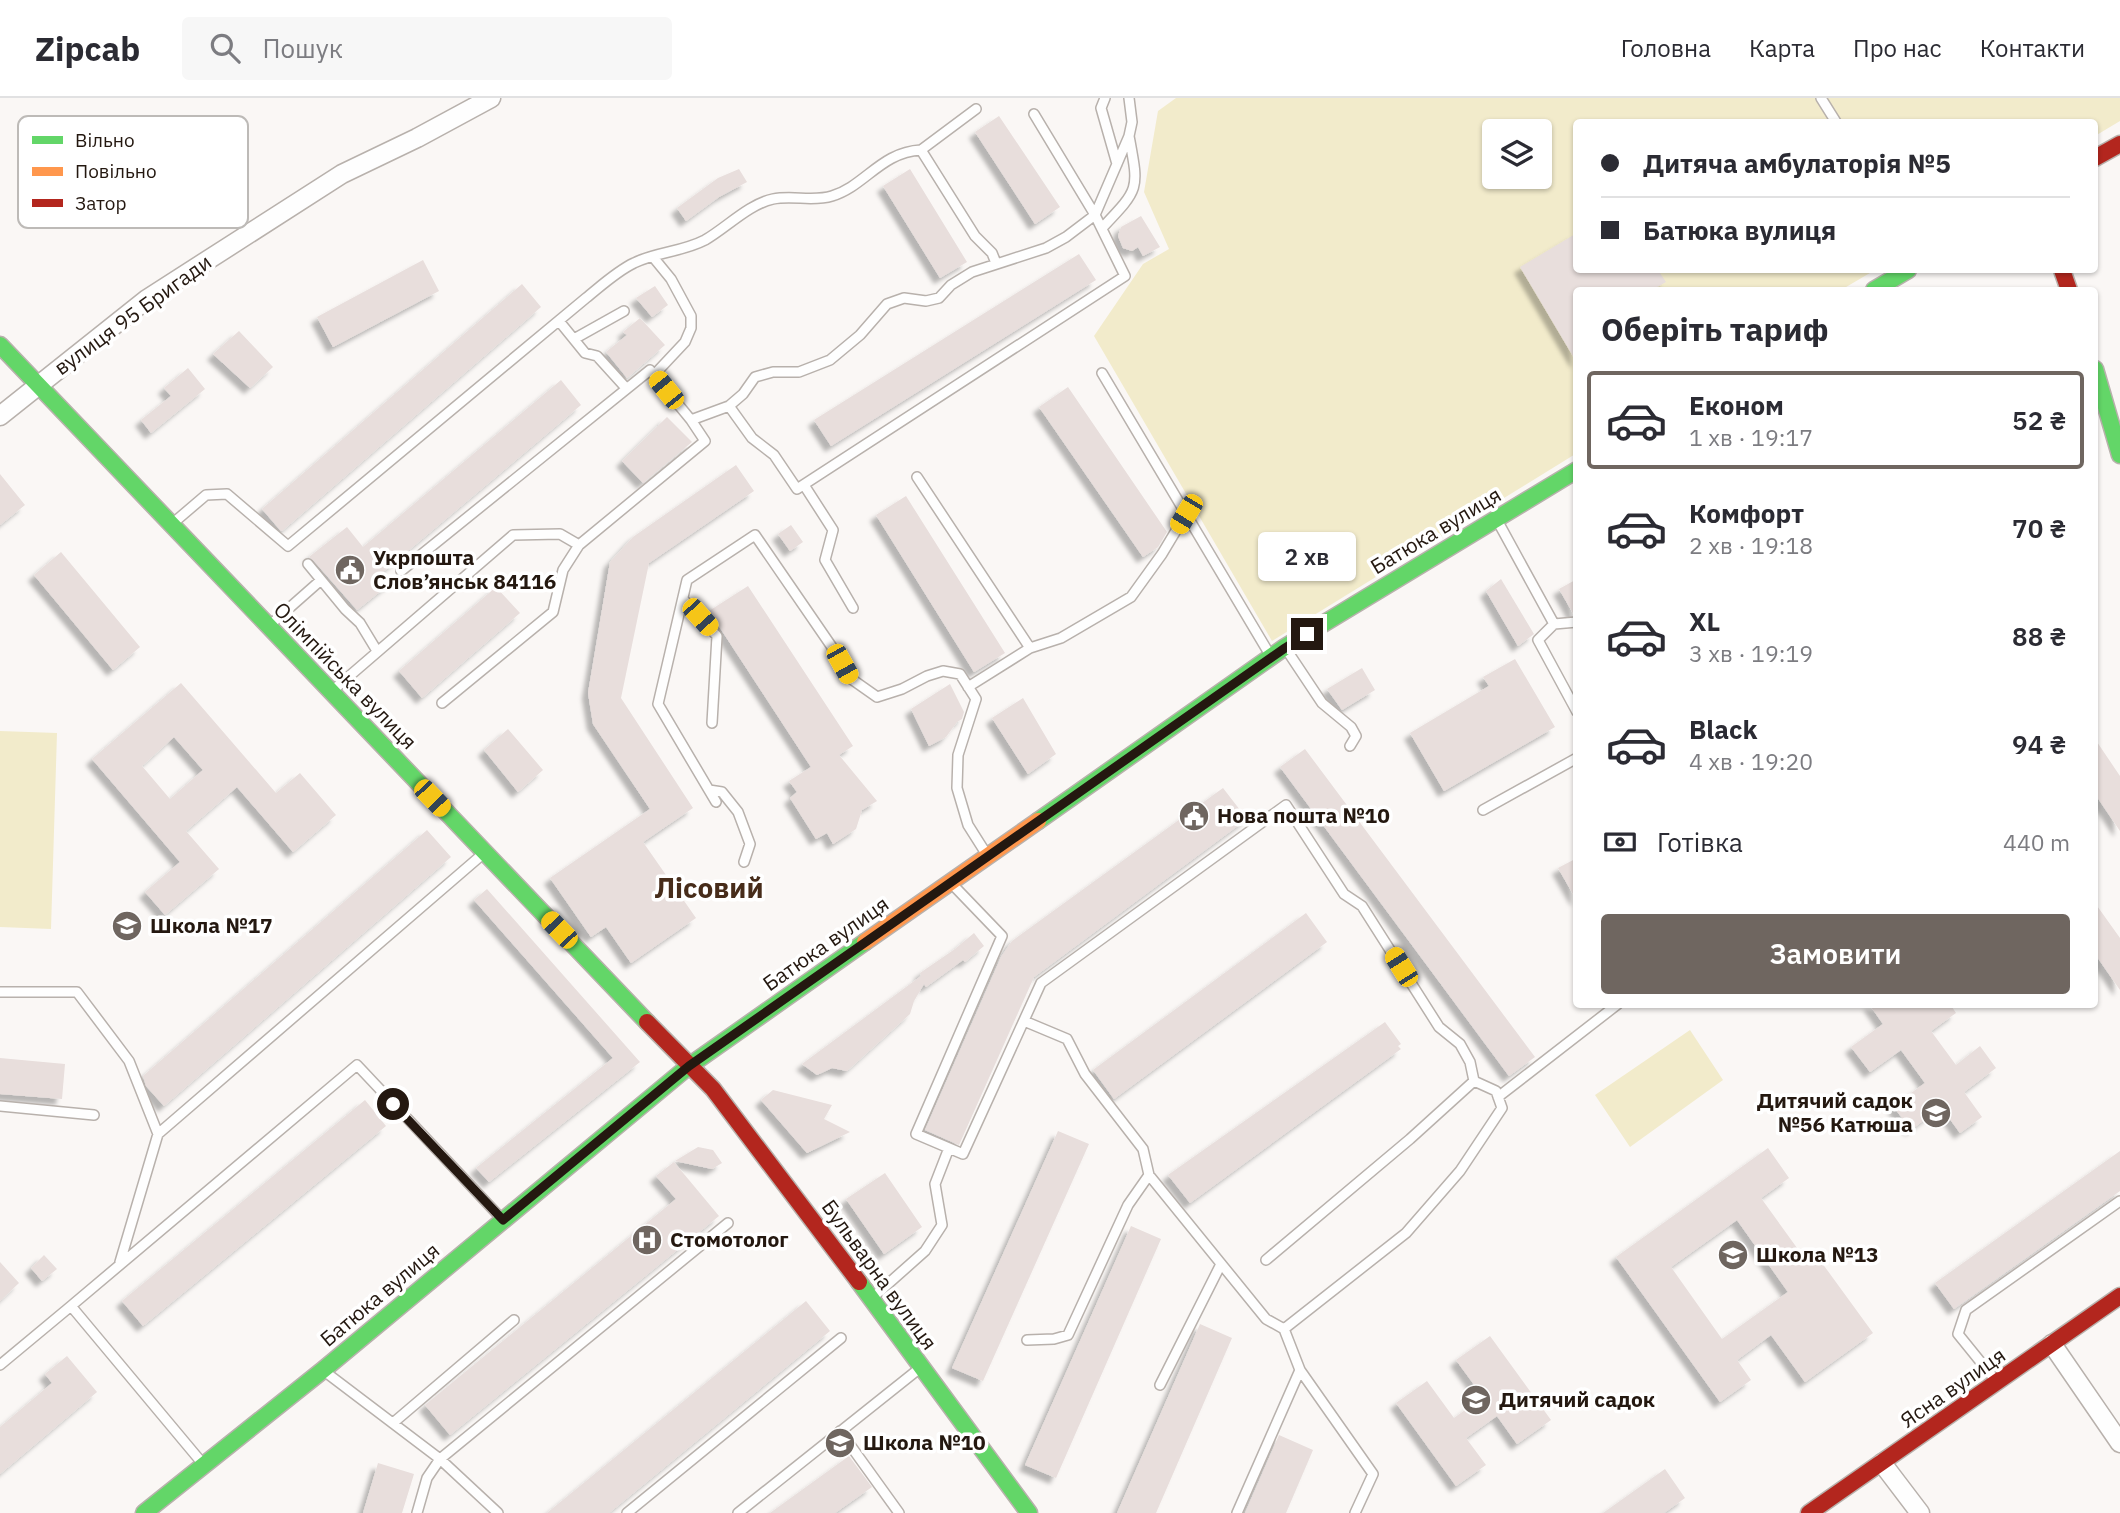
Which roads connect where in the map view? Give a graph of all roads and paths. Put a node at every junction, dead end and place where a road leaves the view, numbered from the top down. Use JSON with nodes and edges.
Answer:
{"nodes":[{"id":1,"x":491,"y":98,"type":"edge"},
{"id":2,"x":1105,"y":98,"type":"edge"},
{"id":3,"x":1129,"y":98,"type":"edge"},
{"id":4,"x":1821,"y":98,"type":"edge"},
{"id":5,"x":976,"y":109,"type":"dead end"},
{"id":6,"x":1034,"y":114,"type":"dead end"},
{"id":7,"x":1834,"y":119,"type":"edge"},
{"id":8,"x":1129,"y":136,"type":"junction"},
{"id":9,"x":2120,"y":144,"type":"edge"},
{"id":10,"x":921,"y":150,"type":"junction"},
{"id":11,"x":2098,"y":156,"type":"edge"},
{"id":12,"x":1117,"y":164,"type":"junction"},
{"id":13,"x":1095,"y":215,"type":"junction"},
{"id":14,"x":1102,"y":228,"type":"junction"},
{"id":15,"x":653,"y":257,"type":"junction"},
{"id":16,"x":996,"y":263,"type":"junction"},
{"id":17,"x":1903,"y":273,"type":"edge"},
{"id":18,"x":1879,"y":287,"type":"edge"},
{"id":19,"x":624,"y":311,"type":"dead end"},
{"id":20,"x":559,"y":321,"type":"junction"},
{"id":21,"x":574,"y":339,"type":"junction"},
{"id":22,"x":0,"y":345,"type":"edge"},
{"id":23,"x":1102,"y":373,"type":"dead end"},
{"id":24,"x":654,"y":375,"type":"junction"},
{"id":25,"x":2098,"y":379,"type":"edge"},
{"id":26,"x":37,"y":385,"type":"junction"},
{"id":27,"x":626,"y":388,"type":"junction"},
{"id":28,"x":729,"y":406,"type":"junction"},
{"id":29,"x":0,"y":416,"type":"edge"},
{"id":30,"x":691,"y":420,"type":"junction"},
{"id":31,"x":2120,"y":455,"type":"edge"},
{"id":32,"x":1573,"y":472,"type":"edge"},
{"id":33,"x":917,"y":477,"type":"dead end"},
{"id":34,"x":804,"y":485,"type":"junction"},
{"id":35,"x":1186,"y":514,"type":"junction"},
{"id":36,"x":1497,"y":519,"type":"junction"},
{"id":37,"x":170,"y":525,"type":"junction"},
{"id":38,"x":579,"y":545,"type":"junction"},
{"id":39,"x":308,"y":564,"type":"dead end"},
{"id":40,"x":401,"y":571,"type":"dead end"},
{"id":41,"x":321,"y":580,"type":"junction"},
{"id":42,"x":683,"y":598,"type":"junction"},
{"id":43,"x":853,"y":608,"type":"dead end"},
{"id":44,"x":1573,"y":622,"type":"edge"},
{"id":45,"x":1554,"y":624,"type":"junction"},
{"id":46,"x":268,"y":626,"type":"junction"},
{"id":47,"x":1030,"y":648,"type":"junction"},
{"id":48,"x":377,"y":651,"type":"junction"},
{"id":49,"x":1278,"y":652,"type":"junction"},
{"id":50,"x":968,"y":687,"type":"junction"},
{"id":51,"x":331,"y":692,"type":"junction"},
{"id":52,"x":442,"y":703,"type":"dead end"},
{"id":53,"x":1573,"y":705,"type":"edge"},
{"id":54,"x":712,"y":723,"type":"dead end"},
{"id":55,"x":1350,"y":746,"type":"dead end"},
{"id":56,"x":1573,"y":760,"type":"edge"},
{"id":57,"x":709,"y":790,"type":"junction"},
{"id":58,"x":716,"y":802,"type":"dead end"},
{"id":59,"x":1483,"y":810,"type":"dead end"},
{"id":60,"x":485,"y":853,"type":"junction"},
{"id":61,"x":988,"y":856,"type":"junction"},
{"id":62,"x":744,"y":862,"type":"dead end"},
{"id":63,"x":950,"y":882,"type":"junction"},
{"id":64,"x":0,"y":992,"type":"edge"},
{"id":65,"x":1613,"y":1008,"type":"edge"},
{"id":66,"x":1024,"y":1021,"type":"junction"},
{"id":67,"x":689,"y":1066,"type":"junction"},
{"id":68,"x":1474,"y":1081,"type":"junction"},
{"id":69,"x":1498,"y":1097,"type":"junction"},
{"id":70,"x":0,"y":1107,"type":"edge"},
{"id":71,"x":94,"y":1115,"type":"dead end"},
{"id":72,"x":158,"y":1134,"type":"junction"},
{"id":73,"x":949,"y":1148,"type":"junction"},
{"id":74,"x":1149,"y":1175,"type":"junction"},
{"id":75,"x":2120,"y":1201,"type":"edge"},
{"id":76,"x":503,"y":1220,"type":"junction"},
{"id":77,"x":728,"y":1223,"type":"dead end"},
{"id":78,"x":1266,"y":1260,"type":"dead end"},
{"id":79,"x":120,"y":1263,"type":"junction"},
{"id":80,"x":1221,"y":1264,"type":"junction"},
{"id":81,"x":2120,"y":1296,"type":"edge"},
{"id":82,"x":871,"y":1299,"type":"junction"},
{"id":83,"x":71,"y":1306,"type":"junction"},
{"id":84,"x":514,"y":1320,"type":"dead end"},
{"id":85,"x":1284,"y":1329,"type":"junction"},
{"id":86,"x":841,"y":1338,"type":"dead end"},
{"id":87,"x":1027,"y":1340,"type":"dead end"},
{"id":88,"x":2052,"y":1344,"type":"junction"},
{"id":89,"x":0,"y":1365,"type":"edge"},
{"id":90,"x":920,"y":1367,"type":"junction"},
{"id":91,"x":323,"y":1370,"type":"junction"},
{"id":92,"x":1300,"y":1370,"type":"junction"},
{"id":93,"x":1997,"y":1382,"type":"junction"},
{"id":94,"x":1160,"y":1385,"type":"dead end"},
{"id":95,"x":393,"y":1423,"type":"junction"},
{"id":96,"x":840,"y":1431,"type":"junction"},
{"id":97,"x":2120,"y":1443,"type":"edge"},
{"id":98,"x":440,"y":1459,"type":"junction"},
{"id":99,"x":1882,"y":1463,"type":"junction"},
{"id":100,"x":204,"y":1465,"type":"junction"},
{"id":101,"x":144,"y":1513,"type":"edge"},
{"id":102,"x":417,"y":1513,"type":"edge"},
{"id":103,"x":498,"y":1513,"type":"edge"},
{"id":104,"x":627,"y":1513,"type":"edge"},
{"id":105,"x":738,"y":1513,"type":"edge"},
{"id":106,"x":899,"y":1513,"type":"edge"},
{"id":107,"x":1029,"y":1513,"type":"edge"},
{"id":108,"x":1237,"y":1513,"type":"edge"},
{"id":109,"x":1354,"y":1513,"type":"edge"},
{"id":110,"x":1809,"y":1513,"type":"edge"},
{"id":111,"x":1920,"y":1513,"type":"edge"}],
"edges":[{"from":1,"to":26,"type":"street","name":"вулиця 95 Бригади"},
{"from":2,"to":12,"type":"lane"},
{"from":3,"to":8,"type":"lane"},
{"from":4,"to":7,"type":"lane"},
{"from":5,"to":10,"type":"lane"},
{"from":6,"to":13,"type":"lane"},
{"from":8,"to":12,"type":"lane"},
{"from":8,"to":14,"type":"lane"},
{"from":9,"to":11,"type":"street"},
{"from":10,"to":15,"type":"lane"},
{"from":10,"to":16,"type":"lane"},
{"from":12,"to":13,"type":"lane"},
{"from":13,"to":14,"type":"lane"},
{"from":13,"to":16,"type":"lane"},
{"from":14,"to":34,"type":"lane"},
{"from":15,"to":20,"type":"lane"},
{"from":15,"to":24,"type":"lane"},
{"from":16,"to":28,"type":"lane"},
{"from":17,"to":18,"type":"street"},
{"from":19,"to":21,"type":"lane"},
{"from":20,"to":21,"type":"lane"},
{"from":20,"to":37,"type":"lane"},
{"from":21,"to":27,"type":"lane"},
{"from":22,"to":26,"type":"street","name":"Олімпійська вулиця"},
{"from":23,"to":35,"type":"lane"},
{"from":24,"to":27,"type":"lane"},
{"from":24,"to":30,"type":"lane"},
{"from":25,"to":31,"type":"street"},
{"from":26,"to":29,"type":"street","name":"вулиця 95 Бригади"},
{"from":26,"to":37,"type":"street","name":"Олімпійська вулиця"},
{"from":27,"to":40,"type":"lane"},
{"from":28,"to":30,"type":"lane"},
{"from":28,"to":34,"type":"lane"},
{"from":30,"to":38,"type":"lane"},
{"from":32,"to":36,"type":"street","name":"Батюка вулиця"},
{"from":33,"to":47,"type":"lane"},
{"from":34,"to":43,"type":"lane"},
{"from":35,"to":47,"type":"lane"},
{"from":35,"to":49,"type":"lane"},
{"from":36,"to":45,"type":"lane"},
{"from":36,"to":49,"type":"street","name":"Батюка вулиця"},
{"from":37,"to":46,"type":"street","name":"Олімпійська вулиця"},
{"from":38,"to":48,"type":"lane"},
{"from":38,"to":52,"type":"lane"},
{"from":39,"to":41,"type":"lane"},
{"from":41,"to":46,"type":"lane"},
{"from":41,"to":48,"type":"lane"},
{"from":42,"to":50,"type":"lane"},
{"from":42,"to":54,"type":"lane"},
{"from":42,"to":57,"type":"lane"},
{"from":44,"to":45,"type":"lane"},
{"from":45,"to":53,"type":"lane"},
{"from":46,"to":51,"type":"street","name":"Олімпійська вулиця"},
{"from":47,"to":50,"type":"lane"},
{"from":48,"to":51,"type":"lane"},
{"from":49,"to":55,"type":"lane"},
{"from":49,"to":61,"type":"street","name":"Батюка вулиця"},
{"from":50,"to":61,"type":"lane"},
{"from":51,"to":60,"type":"street","name":"Олімпійська вулиця"},
{"from":56,"to":59,"type":"lane"},
{"from":57,"to":58,"type":"lane"},
{"from":57,"to":62,"type":"lane"},
{"from":60,"to":67,"type":"street","name":"Олімпійська вулиця"},
{"from":60,"to":72,"type":"lane"},
{"from":61,"to":63,"type":"street","name":"Батюка вулиця"},
{"from":63,"to":67,"type":"street","name":"Батюка вулиця"},
{"from":63,"to":73,"type":"lane"},
{"from":64,"to":72,"type":"lane"},
{"from":65,"to":69,"type":"lane"},
{"from":66,"to":68,"type":"lane"},
{"from":66,"to":73,"type":"lane"},
{"from":66,"to":74,"type":"lane"},
{"from":67,"to":76,"type":"street","name":"Батюка вулиця"},
{"from":67,"to":82,"type":"street","name":"Бульварна вулиця"},
{"from":68,"to":69,"type":"lane"},
{"from":68,"to":78,"type":"lane"},
{"from":69,"to":85,"type":"lane"},
{"from":70,"to":71,"type":"lane"},
{"from":72,"to":79,"type":"lane"},
{"from":73,"to":82,"type":"lane"},
{"from":74,"to":80,"type":"lane"},
{"from":74,"to":87,"type":"lane"},
{"from":75,"to":93,"type":"lane"},
{"from":76,"to":79,"type":"lane"},
{"from":76,"to":91,"type":"street","name":"Батюка вулиця"},
{"from":77,"to":98,"type":"lane"},
{"from":79,"to":83,"type":"lane"},
{"from":80,"to":85,"type":"lane"},
{"from":80,"to":94,"type":"lane"},
{"from":81,"to":88,"type":"street","name":"Ясна вулиця"},
{"from":82,"to":90,"type":"street","name":"Бульварна вулиця"},
{"from":83,"to":89,"type":"lane"},
{"from":83,"to":100,"type":"lane"},
{"from":84,"to":95,"type":"lane"},
{"from":85,"to":92,"type":"lane"},
{"from":86,"to":104,"type":"lane"},
{"from":88,"to":93,"type":"street","name":"Ясна вулиця"},
{"from":88,"to":97,"type":"street"},
{"from":90,"to":96,"type":"lane"},
{"from":90,"to":107,"type":"street","name":"Бульварна вулиця"},
{"from":91,"to":95,"type":"lane"},
{"from":91,"to":100,"type":"street","name":"Батюка вулиця"},
{"from":92,"to":108,"type":"lane"},
{"from":92,"to":109,"type":"lane"},
{"from":93,"to":99,"type":"street","name":"Ясна вулиця"},
{"from":95,"to":98,"type":"lane"},
{"from":96,"to":105,"type":"lane"},
{"from":96,"to":106,"type":"lane"},
{"from":98,"to":102,"type":"lane"},
{"from":98,"to":103,"type":"lane"},
{"from":99,"to":110,"type":"street","name":"Ясна вулиця"},
{"from":99,"to":111,"type":"street"},
{"from":100,"to":101,"type":"street","name":"Батюка вулиця"}]}
